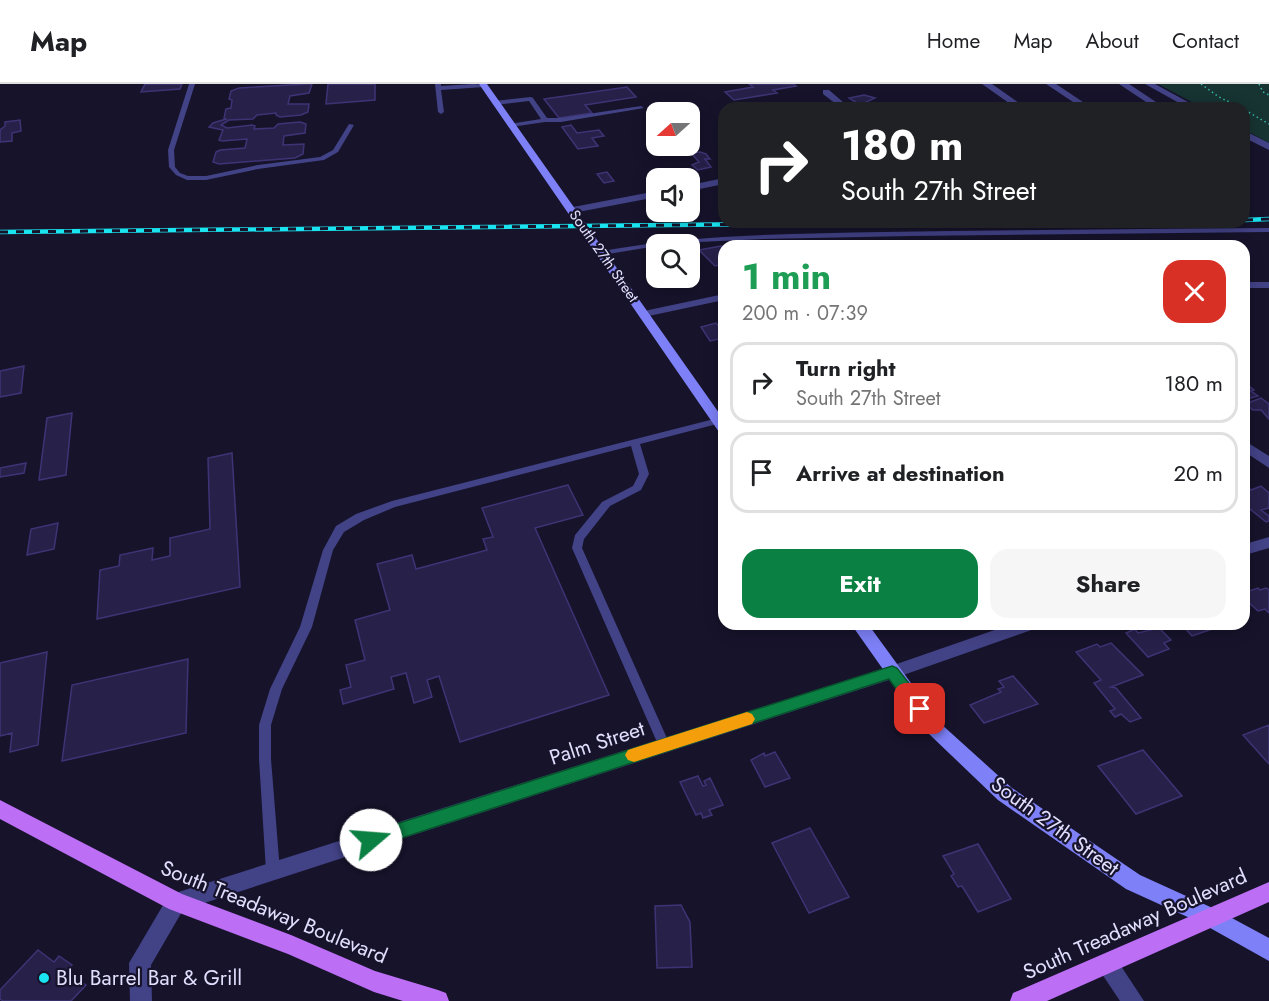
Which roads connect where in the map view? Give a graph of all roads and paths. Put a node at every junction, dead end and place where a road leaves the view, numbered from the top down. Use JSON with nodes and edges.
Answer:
{"nodes":[{"id":1,"x":192,"y":84,"type":"edge"},
{"id":2,"x":986,"y":84,"type":"edge"},
{"id":3,"x":1050,"y":84,"type":"edge"},
{"id":4,"x":1123,"y":84,"type":"edge"},
{"id":5,"x":1149,"y":84,"type":"edge"},
{"id":6,"x":1202,"y":84,"type":"edge"},
{"id":7,"x":1259,"y":84,"type":"edge"},
{"id":8,"x":483,"y":85,"type":"edge"},
{"id":9,"x":438,"y":86,"type":"edge"},
{"id":10,"x":826,"y":92,"type":"dead end"},
{"id":11,"x":1269,"y":94,"type":"edge"},
{"id":12,"x":838,"y":102,"type":"edge"},
{"id":13,"x":1013,"y":102,"type":"edge"},
{"id":14,"x":1078,"y":102,"type":"edge"},
{"id":15,"x":1152,"y":102,"type":"edge"},
{"id":16,"x":1184,"y":102,"type":"edge"},
{"id":17,"x":1229,"y":102,"type":"edge"},
{"id":18,"x":495,"y":103,"type":"junction"},
{"id":19,"x":641,"y":108,"type":"dead end"},
{"id":20,"x":441,"y":112,"type":"dead end"},
{"id":21,"x":1250,"y":113,"type":"edge"},
{"id":22,"x":545,"y":120,"type":"junction"},
{"id":23,"x":1269,"y":124,"type":"edge"},
{"id":24,"x":351,"y":125,"type":"dead end"},
{"id":25,"x":511,"y":125,"type":"junction"},
{"id":26,"x":1250,"y":137,"type":"edge"},
{"id":27,"x":1250,"y":146,"type":"edge"},
{"id":28,"x":1268,"y":146,"type":"edge"},
{"id":29,"x":718,"y":182,"type":"edge"},
{"id":30,"x":700,"y":186,"type":"edge"},
{"id":31,"x":646,"y":196,"type":"edge"},
{"id":32,"x":573,"y":210,"type":"junction"},
{"id":33,"x":1269,"y":230,"type":"edge"},
{"id":34,"x":602,"y":253,"type":"junction"},
{"id":35,"x":1250,"y":285,"type":"edge"},
{"id":36,"x":1268,"y":286,"type":"edge"},
{"id":37,"x":718,"y":298,"type":"edge"},
{"id":38,"x":644,"y":314,"type":"junction"},
{"id":39,"x":718,"y":421,"type":"edge"},
{"id":40,"x":718,"y":426,"type":"edge"},
{"id":41,"x":635,"y":442,"type":"junction"},
{"id":42,"x":1250,"y":449,"type":"edge"},
{"id":43,"x":1269,"y":463,"type":"edge"},
{"id":44,"x":1269,"y":542,"type":"edge"},
{"id":45,"x":1250,"y":548,"type":"edge"},
{"id":46,"x":863,"y":630,"type":"edge"},
{"id":47,"x":1014,"y":630,"type":"edge"},
{"id":48,"x":892,"y":672,"type":"junction"},
{"id":49,"x":664,"y":746,"type":"junction"},
{"id":50,"x":0,"y":808,"type":"edge"},
{"id":51,"x":273,"y":871,"type":"junction"},
{"id":52,"x":1269,"y":892,"type":"edge"},
{"id":53,"x":176,"y":902,"type":"junction"},
{"id":54,"x":1210,"y":917,"type":"junction"},
{"id":55,"x":1269,"y":950,"type":"edge"},
{"id":56,"x":1107,"y":965,"type":"junction"},
{"id":57,"x":141,"y":1001,"type":"edge"},
{"id":58,"x":438,"y":1001,"type":"edge"},
{"id":59,"x":1021,"y":1001,"type":"edge"},
{"id":60,"x":1133,"y":1001,"type":"edge"}],
"edges":[{"from":1,"to":24,"type":"lane"},
{"from":2,"to":13,"type":"street"},
{"from":3,"to":14,"type":"street"},
{"from":4,"to":15,"type":"street"},
{"from":5,"to":16,"type":"street"},
{"from":6,"to":17,"type":"path"},
{"from":7,"to":11,"type":"path"},
{"from":8,"to":9,"type":"lane"},
{"from":8,"to":18,"type":"main road","name":"South 27th Street"},
{"from":9,"to":20,"type":"lane"},
{"from":10,"to":12,"type":"street"},
{"from":18,"to":22,"type":"lane"},
{"from":18,"to":25,"type":"main road","name":"South 27th Street"},
{"from":19,"to":22,"type":"lane"},
{"from":21,"to":23,"type":"path"},
{"from":22,"to":25,"type":"lane"},
{"from":25,"to":32,"type":"main road","name":"South 27th Street"},
{"from":26,"to":28,"type":"street"},
{"from":27,"to":28,"type":"street"},
{"from":29,"to":30,"type":"street"},
{"from":31,"to":32,"type":"street"},
{"from":32,"to":34,"type":"main road","name":"South 27th Street"},
{"from":33,"to":34,"type":"lane"},
{"from":34,"to":38,"type":"main road","name":"South 27th Street"},
{"from":35,"to":36,"type":"street"},
{"from":37,"to":38,"type":"street"},
{"from":38,"to":39,"type":"main road","name":"South 27th Street"},
{"from":40,"to":41,"type":"lane"},
{"from":41,"to":49,"type":"lane"},
{"from":41,"to":51,"type":"lane"},
{"from":42,"to":43,"type":"street"},
{"from":44,"to":45,"type":"street"},
{"from":46,"to":48,"type":"main road","name":"South 27th Street"},
{"from":47,"to":48,"type":"street","name":"Palm Street"},
{"from":48,"to":49,"type":"street","name":"Palm Street"},
{"from":48,"to":54,"type":"main road","name":"South 27th Street"},
{"from":49,"to":51,"type":"street","name":"Palm Street"},
{"from":50,"to":53,"type":"main road","name":"South Treadaway Boulevard"},
{"from":51,"to":53,"type":"street","name":"Palm Street"},
{"from":52,"to":54,"type":"main road","name":"South Treadaway Boulevard"},
{"from":53,"to":57,"type":"street"},
{"from":53,"to":58,"type":"main road","name":"South Treadaway Boulevard"},
{"from":54,"to":55,"type":"main road","name":"South 27th Street"},
{"from":54,"to":56,"type":"main road","name":"South Treadaway Boulevard"},
{"from":56,"to":59,"type":"main road","name":"South Treadaway Boulevard"},
{"from":56,"to":60,"type":"street"}]}
